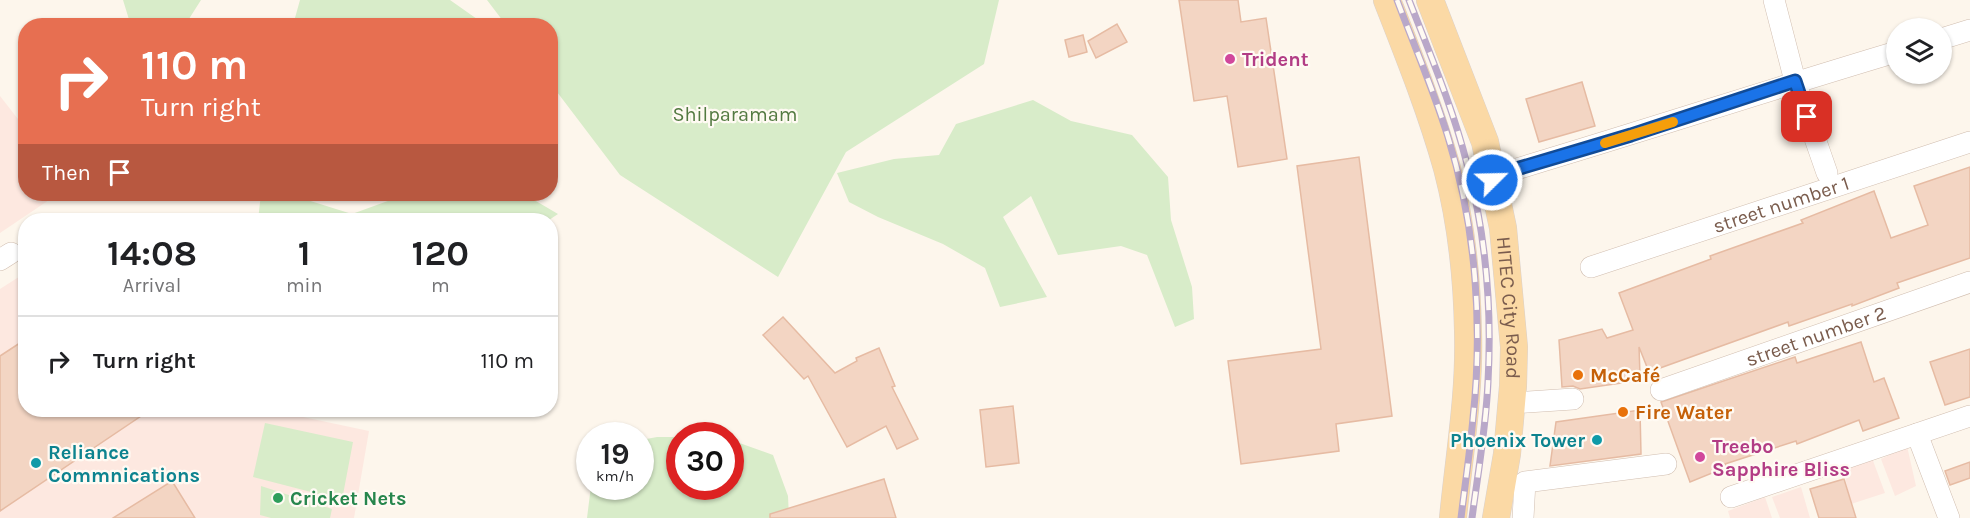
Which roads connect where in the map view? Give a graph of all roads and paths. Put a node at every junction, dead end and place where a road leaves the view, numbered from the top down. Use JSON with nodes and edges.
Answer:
{"nodes":[{"id":1,"x":1387,"y":0,"type":"edge"},
{"id":2,"x":1430,"y":0,"type":"edge"},
{"id":3,"x":1774,"y":0,"type":"edge"},
{"id":4,"x":1970,"y":30,"type":"edge"},
{"id":5,"x":1952,"y":36,"type":"edge"},
{"id":6,"x":1886,"y":55,"type":"edge"},
{"id":7,"x":1795,"y":81,"type":"junction"},
{"id":8,"x":1970,"y":142,"type":"edge"},
{"id":9,"x":1827,"y":173,"type":"dead end"},
{"id":10,"x":1492,"y":180,"type":"junction"},
{"id":11,"x":1591,"y":267,"type":"dead end"},
{"id":12,"x":1970,"y":282,"type":"edge"},
{"id":13,"x":1661,"y":390,"type":"dead end"},
{"id":14,"x":1573,"y":399,"type":"dead end"},
{"id":15,"x":1511,"y":403,"type":"junction"},
{"id":16,"x":1970,"y":416,"type":"edge"},
{"id":17,"x":1917,"y":434,"type":"junction"},
{"id":18,"x":1661,"y":462,"type":"dead end"},
{"id":19,"x":1731,"y":497,"type":"dead end"},
{"id":20,"x":1453,"y":518,"type":"edge"},
{"id":21,"x":1496,"y":518,"type":"edge"},
{"id":22,"x":1523,"y":518,"type":"edge"},
{"id":23,"x":1949,"y":518,"type":"edge"}],
"edges":[{"from":1,"to":20,"type":"main road","name":"HITEC City Road"},
{"from":2,"to":10,"type":"main road","name":"HITEC City Road"},
{"from":3,"to":7,"type":"street"},
{"from":4,"to":5,"type":"street"},
{"from":6,"to":7,"type":"street"},
{"from":7,"to":9,"type":"street"},
{"from":7,"to":10,"type":"street"},
{"from":8,"to":11,"type":"street","name":"street number 1"},
{"from":10,"to":15,"type":"main road","name":"HITEC City Road"},
{"from":12,"to":13,"type":"street","name":"street number 2"},
{"from":14,"to":15,"type":"street"},
{"from":15,"to":21,"type":"main road","name":"HITEC City Road"},
{"from":16,"to":17,"type":"street"},
{"from":17,"to":19,"type":"street"},
{"from":17,"to":23,"type":"street"},
{"from":18,"to":22,"type":"street"}]}
